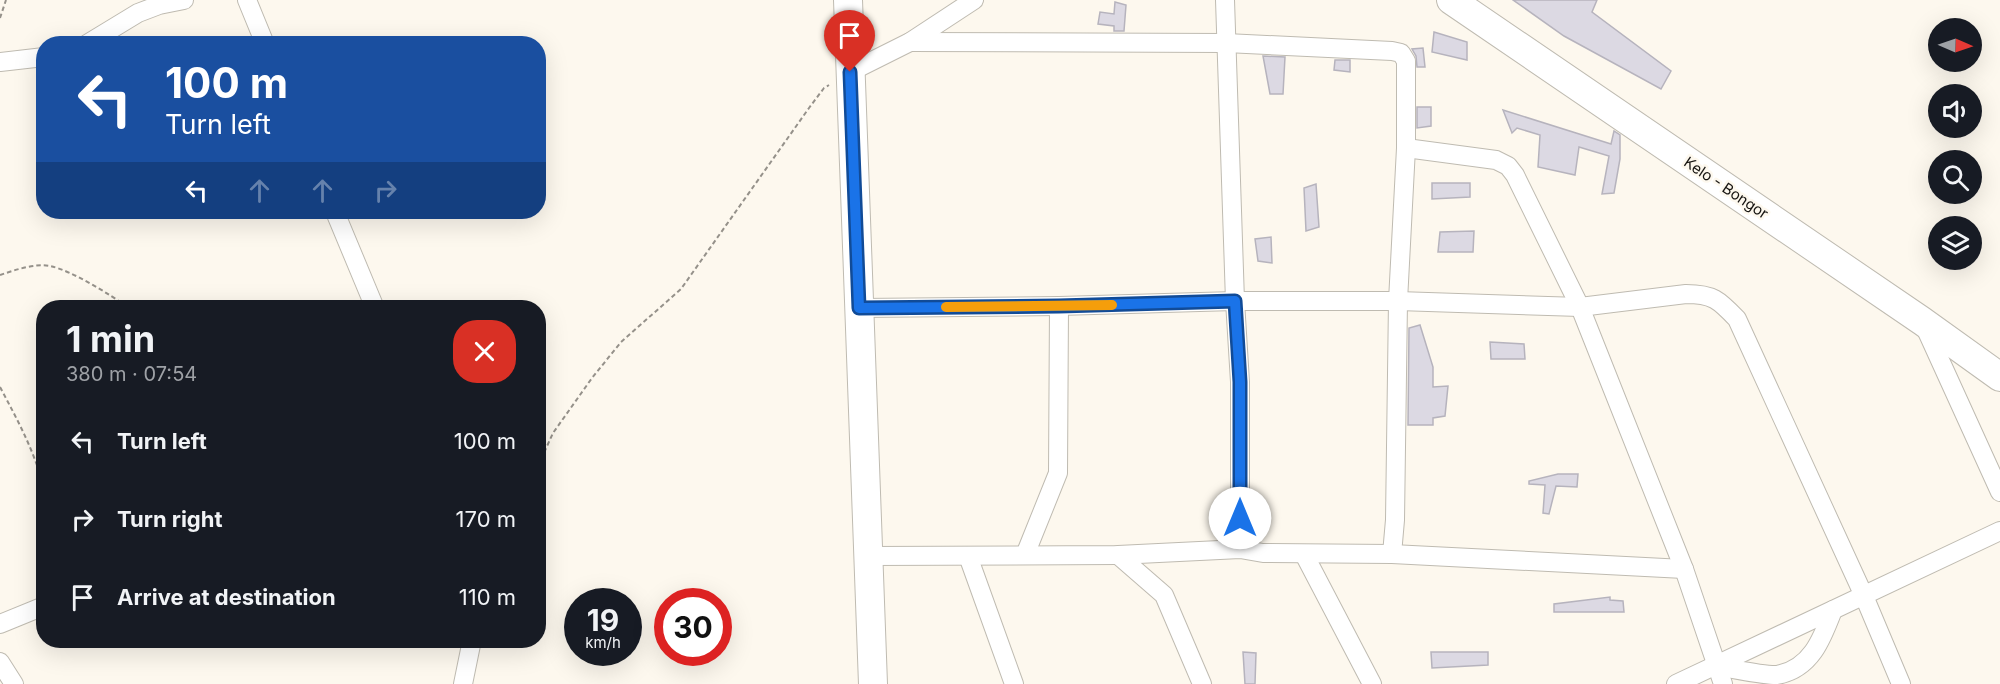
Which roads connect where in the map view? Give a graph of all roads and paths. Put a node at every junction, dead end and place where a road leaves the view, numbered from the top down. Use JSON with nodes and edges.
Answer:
{"nodes":[{"id":1,"x":6,"y":0,"type":"edge"},
{"id":2,"x":184,"y":0,"type":"edge"},
{"id":3,"x":247,"y":0,"type":"edge"},
{"id":4,"x":848,"y":0,"type":"edge"},
{"id":5,"x":974,"y":0,"type":"edge"},
{"id":6,"x":1225,"y":0,"type":"edge"},
{"id":7,"x":1463,"y":4,"type":"edge"},
{"id":8,"x":0,"y":18,"type":"edge"},
{"id":9,"x":101,"y":36,"type":"edge"},
{"id":10,"x":262,"y":36,"type":"edge"},
{"id":11,"x":910,"y":42,"type":"junction"},
{"id":12,"x":1226,"y":43,"type":"junction"},
{"id":13,"x":36,"y":58,"type":"edge"},
{"id":14,"x":0,"y":62,"type":"edge"},
{"id":15,"x":850,"y":72,"type":"junction"},
{"id":16,"x":1406,"y":148,"type":"junction"},
{"id":17,"x":338,"y":219,"type":"edge"},
{"id":18,"x":0,"y":275,"type":"edge"},
{"id":19,"x":116,"y":300,"type":"edge"},
{"id":20,"x":372,"y":300,"type":"edge"},
{"id":21,"x":1235,"y":301,"type":"junction"},
{"id":22,"x":1398,"y":301,"type":"junction"},
{"id":23,"x":1059,"y":306,"type":"junction"},
{"id":24,"x":1580,"y":307,"type":"junction"},
{"id":25,"x":859,"y":308,"type":"junction"},
{"id":26,"x":1922,"y":321,"type":"junction"},
{"id":27,"x":2000,"y":377,"type":"edge"},
{"id":28,"x":0,"y":387,"type":"edge"},
{"id":29,"x":546,"y":448,"type":"edge"},
{"id":30,"x":36,"y":459,"type":"edge"},
{"id":31,"x":2000,"y":492,"type":"edge"},
{"id":32,"x":2000,"y":531,"type":"edge"},
{"id":33,"x":1240,"y":549,"type":"junction"},
{"id":34,"x":1304,"y":554,"type":"junction"},
{"id":35,"x":1392,"y":554,"type":"junction"},
{"id":36,"x":1025,"y":555,"type":"junction"},
{"id":37,"x":1118,"y":555,"type":"junction"},
{"id":38,"x":869,"y":556,"type":"junction"},
{"id":39,"x":968,"y":556,"type":"junction"},
{"id":40,"x":1684,"y":569,"type":"junction"},
{"id":41,"x":1864,"y":596,"type":"junction"},
{"id":42,"x":36,"y":609,"type":"edge"},
{"id":43,"x":1833,"y":610,"type":"junction"},
{"id":44,"x":0,"y":624,"type":"edge"},
{"id":45,"x":470,"y":648,"type":"edge"},
{"id":46,"x":0,"y":662,"type":"edge"},
{"id":47,"x":1715,"y":666,"type":"junction"},
{"id":48,"x":14,"y":684,"type":"edge"},
{"id":49,"x":463,"y":684,"type":"edge"},
{"id":50,"x":873,"y":684,"type":"edge"},
{"id":51,"x":1014,"y":684,"type":"edge"},
{"id":52,"x":1202,"y":684,"type":"edge"},
{"id":53,"x":1372,"y":684,"type":"edge"},
{"id":54,"x":1676,"y":684,"type":"edge"},
{"id":55,"x":1723,"y":684,"type":"edge"},
{"id":56,"x":1901,"y":684,"type":"edge"}],
"edges":[{"from":1,"to":8,"type":"path"},
{"from":2,"to":9,"type":"street"},
{"from":3,"to":10,"type":"street"},
{"from":4,"to":15,"type":"highway"},
{"from":5,"to":11,"type":"street"},
{"from":6,"to":12,"type":"street"},
{"from":7,"to":26,"type":"highway","name":"Kelo - Bongor"},
{"from":11,"to":12,"type":"street"},
{"from":11,"to":15,"type":"street"},
{"from":12,"to":16,"type":"street"},
{"from":12,"to":21,"type":"street"},
{"from":13,"to":14,"type":"street"},
{"from":15,"to":25,"type":"highway"},
{"from":15,"to":29,"type":"path"},
{"from":16,"to":22,"type":"street"},
{"from":16,"to":24,"type":"street"},
{"from":17,"to":20,"type":"street"},
{"from":18,"to":19,"type":"path"},
{"from":21,"to":22,"type":"street"},
{"from":21,"to":23,"type":"street"},
{"from":21,"to":33,"type":"street"},
{"from":22,"to":24,"type":"street"},
{"from":22,"to":35,"type":"street"},
{"from":23,"to":25,"type":"street"},
{"from":23,"to":36,"type":"street"},
{"from":24,"to":40,"type":"street"},
{"from":24,"to":41,"type":"street"},
{"from":25,"to":38,"type":"highway"},
{"from":26,"to":27,"type":"highway","name":"Kelo - Bongor"},
{"from":26,"to":31,"type":"street"},
{"from":28,"to":30,"type":"path"},
{"from":32,"to":41,"type":"street"},
{"from":33,"to":34,"type":"street"},
{"from":33,"to":37,"type":"street"},
{"from":34,"to":35,"type":"street"},
{"from":34,"to":53,"type":"street"},
{"from":35,"to":40,"type":"street"},
{"from":36,"to":37,"type":"street"},
{"from":36,"to":39,"type":"street"},
{"from":37,"to":52,"type":"street"},
{"from":38,"to":39,"type":"street"},
{"from":38,"to":50,"type":"highway"},
{"from":39,"to":51,"type":"street"},
{"from":40,"to":47,"type":"street"},
{"from":41,"to":43,"type":"street"},
{"from":41,"to":56,"type":"street"},
{"from":42,"to":44,"type":"street"},
{"from":43,"to":47,"type":"street"},
{"from":43,"to":47,"type":"street"},
{"from":45,"to":49,"type":"street"},
{"from":46,"to":48,"type":"street"},
{"from":47,"to":54,"type":"street"},
{"from":47,"to":55,"type":"street"}]}
